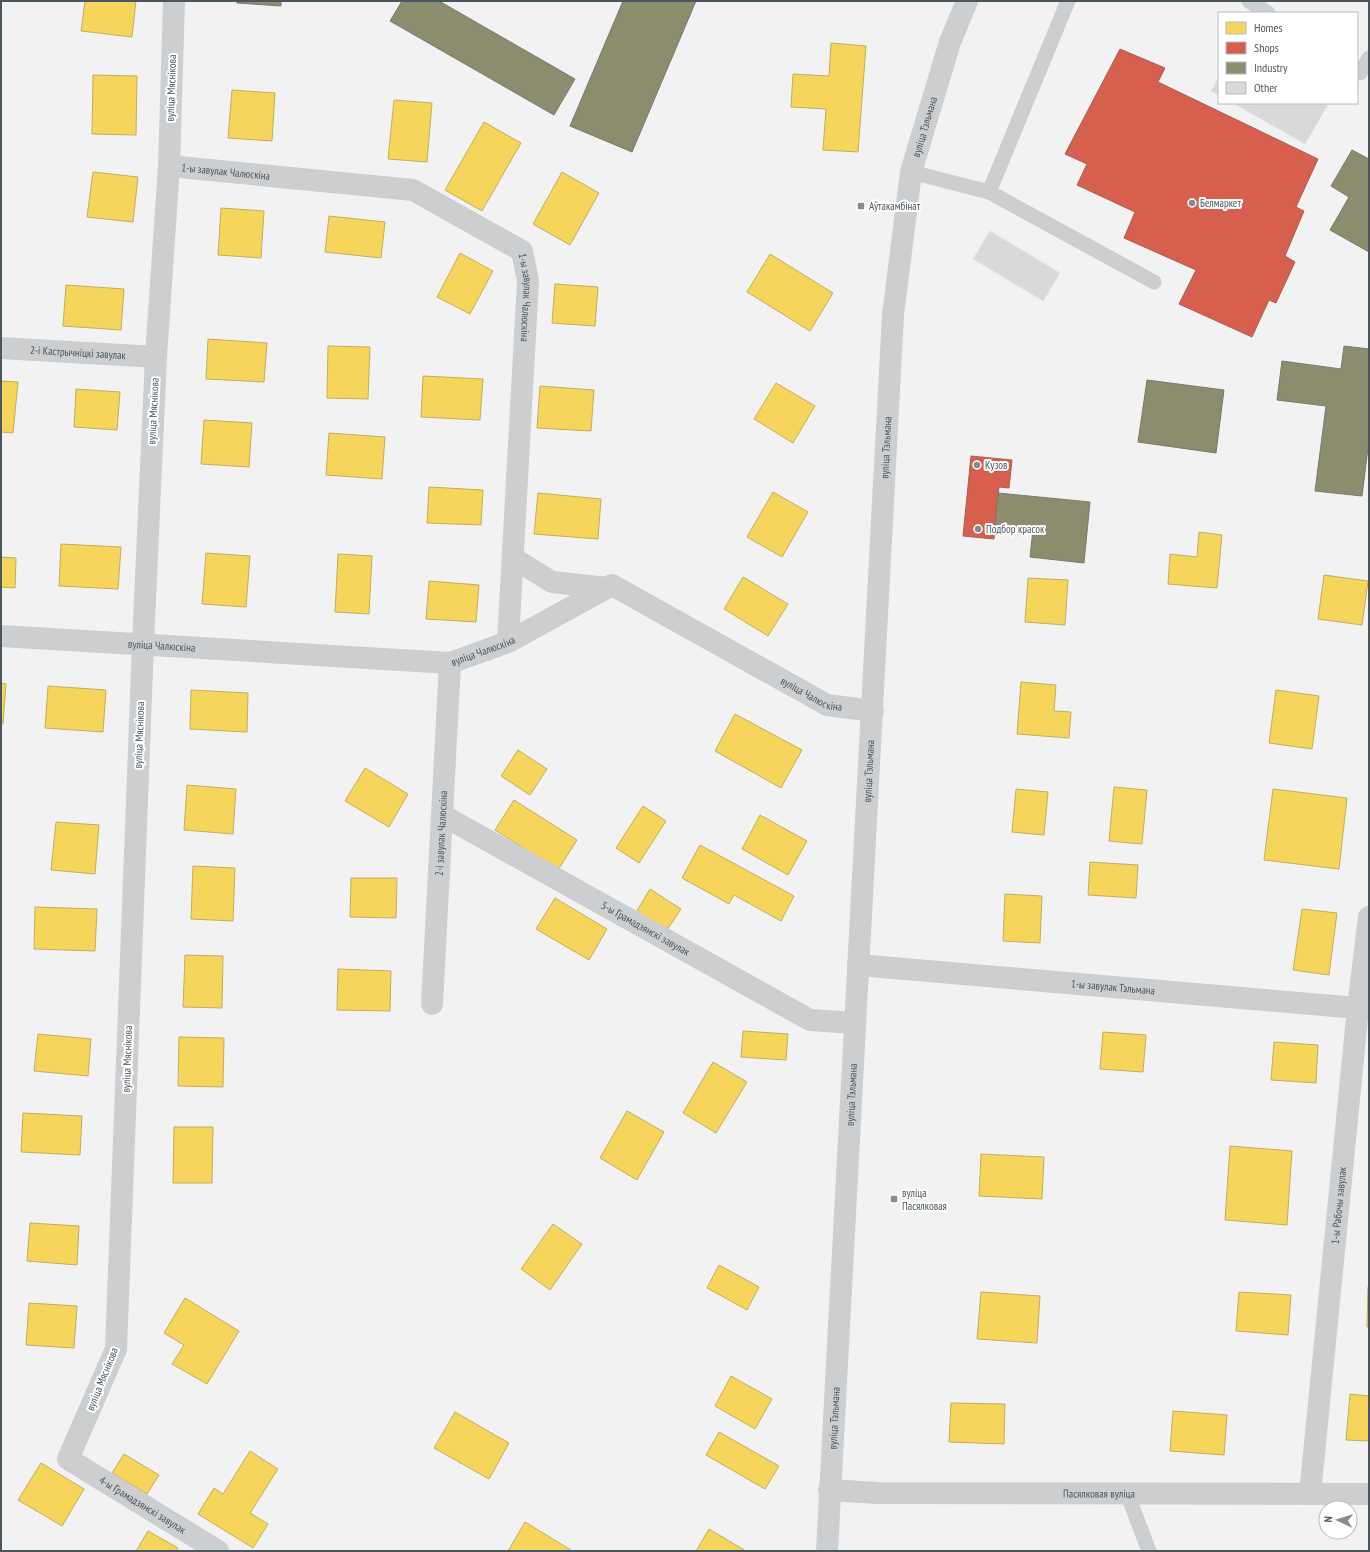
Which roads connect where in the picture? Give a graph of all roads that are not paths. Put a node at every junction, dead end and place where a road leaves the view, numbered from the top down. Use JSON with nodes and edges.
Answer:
{"nodes":[{"id":1,"x":174,"y":1,"type":"edge"},
{"id":2,"x":967,"y":1,"type":"edge"},
{"id":3,"x":1068,"y":1,"type":"edge"},
{"id":4,"x":1249,"y":1,"type":"edge"},
{"id":5,"x":1266,"y":12,"type":"edge"},
{"id":6,"x":1369,"y":58,"type":"edge"},
{"id":7,"x":1358,"y":72,"type":"edge"},
{"id":8,"x":169,"y":166,"type":"junction"},
{"id":9,"x":911,"y":172,"type":"junction"},
{"id":10,"x":989,"y":192,"type":"junction"},
{"id":11,"x":1154,"y":282,"type":"dead end"},
{"id":12,"x":1,"y":348,"type":"edge"},
{"id":13,"x":156,"y":357,"type":"junction"},
{"id":14,"x":513,"y":558,"type":"junction"},
{"id":15,"x":608,"y":588,"type":"junction"},
{"id":16,"x":1,"y":636,"type":"edge"},
{"id":17,"x":508,"y":642,"type":"junction"},
{"id":18,"x":143,"y":644,"type":"junction"},
{"id":19,"x":450,"y":664,"type":"junction"},
{"id":20,"x":873,"y":711,"type":"junction"},
{"id":21,"x":442,"y":815,"type":"junction"},
{"id":22,"x":1369,"y":917,"type":"edge"},
{"id":23,"x":858,"y":965,"type":"junction"},
{"id":24,"x":432,"y":1004,"type":"dead end"},
{"id":25,"x":1364,"y":1008,"type":"edge"},
{"id":26,"x":854,"y":1023,"type":"junction"},
{"id":27,"x":68,"y":1459,"type":"joint"},
{"id":28,"x":829,"y":1490,"type":"junction"},
{"id":29,"x":1128,"y":1493,"type":"junction"},
{"id":30,"x":1310,"y":1494,"type":"junction"},
{"id":31,"x":1369,"y":1494,"type":"edge"},
{"id":32,"x":218,"y":1551,"type":"edge"},
{"id":33,"x":827,"y":1551,"type":"edge"},
{"id":34,"x":1150,"y":1551,"type":"edge"}],
"edges":[{"from":1,"to":8,"type":"street","name":"вуліца Мяснікова"},
{"from":2,"to":9,"type":"street","name":"вуліца Тэльмана"},
{"from":3,"to":10,"type":"lane"},
{"from":4,"to":5,"type":"lane"},
{"from":6,"to":7,"type":"lane"},
{"from":8,"to":13,"type":"street","name":"вуліца Мяснікова"},
{"from":8,"to":14,"type":"street","name":"1-ы завулак Чалюскіна"},
{"from":9,"to":10,"type":"lane"},
{"from":9,"to":20,"type":"street","name":"вуліца Тэльмана"},
{"from":10,"to":11,"type":"lane"},
{"from":12,"to":13,"type":"street","name":"2-і Кастрычніцкі завулак"},
{"from":13,"to":18,"type":"street","name":"вуліца Мяснікова"},
{"from":14,"to":15,"type":"street"},
{"from":14,"to":17,"type":"street","name":"1-ы завулак Чалюскіна"},
{"from":15,"to":17,"type":"street","name":"вуліца Чалюскіна"},
{"from":15,"to":20,"type":"street","name":"вуліца Чалюскіна"},
{"from":16,"to":18,"type":"street","name":"вуліца Чалюскіна"},
{"from":17,"to":19,"type":"street","name":"вуліца Чалюскіна"},
{"from":18,"to":19,"type":"street","name":"вуліца Чалюскіна"},
{"from":18,"to":27,"type":"street","name":"вуліца Мяснікова"},
{"from":19,"to":21,"type":"street","name":"2-і завулак Чалюскіна"},
{"from":20,"to":23,"type":"street","name":"вуліца Тэльмана"},
{"from":21,"to":24,"type":"street","name":"2-і завулак Чалюскіна"},
{"from":21,"to":26,"type":"street","name":"5-ы Грамадзянскі завулак"},
{"from":22,"to":25,"type":"street","name":"1-ы Рабочы завулак"},
{"from":23,"to":25,"type":"street","name":"1-ы завулак Тэльмана"},
{"from":23,"to":26,"type":"street","name":"вуліца Тэльмана"},
{"from":25,"to":30,"type":"street","name":"1-ы Рабочы завулак"},
{"from":26,"to":28,"type":"street","name":"вуліца Тэльмана"},
{"from":27,"to":32,"type":"street","name":"4-ы Грамадзянскі завулак"},
{"from":28,"to":29,"type":"street","name":"Пасялковая вуліца"},
{"from":28,"to":33,"type":"street","name":"вуліца Тэльмана"},
{"from":29,"to":30,"type":"street","name":"Пасялковая вуліца"},
{"from":29,"to":34,"type":"lane"},
{"from":30,"to":31,"type":"street","name":"Пасялковая вуліца"}]}
